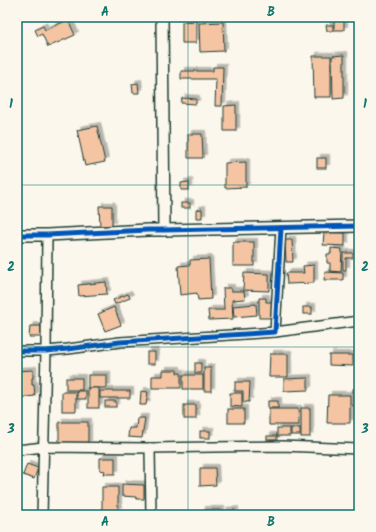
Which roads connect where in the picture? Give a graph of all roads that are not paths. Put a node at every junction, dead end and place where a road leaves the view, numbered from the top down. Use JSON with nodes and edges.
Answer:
{"nodes":[{"id":1,"x":162,"y":17,"type":"edge"},
{"id":2,"x":359,"y":226,"type":"edge"},
{"id":3,"x":281,"y":228,"type":"junction"},
{"id":4,"x":164,"y":230,"type":"junction"},
{"id":5,"x":17,"y":235,"type":"edge"},
{"id":6,"x":47,"y":235,"type":"junction"},
{"id":7,"x":359,"y":321,"type":"edge"},
{"id":8,"x":275,"y":332,"type":"junction"},
{"id":9,"x":17,"y":351,"type":"edge"},
{"id":10,"x":46,"y":351,"type":"junction"},
{"id":11,"x":44,"y":447,"type":"junction"},
{"id":12,"x":150,"y":448,"type":"junction"},
{"id":13,"x":359,"y":449,"type":"edge"},
{"id":14,"x":17,"y":450,"type":"edge"},
{"id":15,"x":42,"y":515,"type":"edge"},
{"id":16,"x":151,"y":515,"type":"edge"}],
"edges":[{"from":1,"to":4,"type":"street"},
{"from":2,"to":3,"type":"street"},
{"from":3,"to":4,"type":"street"},
{"from":3,"to":8,"type":"street"},
{"from":4,"to":6,"type":"street"},
{"from":5,"to":6,"type":"street"},
{"from":6,"to":10,"type":"street"},
{"from":7,"to":8,"type":"street"},
{"from":8,"to":10,"type":"street"},
{"from":9,"to":10,"type":"street"},
{"from":10,"to":11,"type":"street"},
{"from":11,"to":12,"type":"street"},
{"from":11,"to":14,"type":"street"},
{"from":11,"to":15,"type":"street"},
{"from":12,"to":13,"type":"street"},
{"from":12,"to":16,"type":"street"}]}
